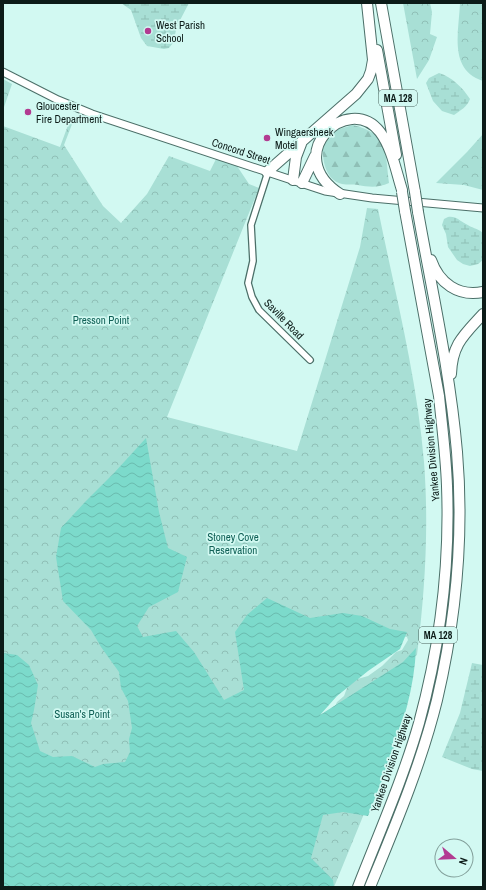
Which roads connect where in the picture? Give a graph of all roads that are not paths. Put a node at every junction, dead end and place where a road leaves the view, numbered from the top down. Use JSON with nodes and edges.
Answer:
{"nodes":[{"id":1,"x":368,"y":3,"type":"edge"},
{"id":2,"x":381,"y":3,"type":"edge"},
{"id":3,"x":3,"y":72,"type":"edge"},
{"id":4,"x":305,"y":140,"type":"junction"},
{"id":5,"x":316,"y":154,"type":"junction"},
{"id":6,"x":268,"y":172,"type":"junction"},
{"id":7,"x":298,"y":182,"type":"junction"},
{"id":8,"x":402,"y":191,"type":"junction"},
{"id":9,"x":340,"y":194,"type":"junction"},
{"id":10,"x":483,"y":208,"type":"edge"},
{"id":11,"x":418,"y":212,"type":"junction"},
{"id":12,"x":483,"y":292,"type":"edge"},
{"id":13,"x":483,"y":314,"type":"edge"},
{"id":14,"x":310,"y":360,"type":"dead end"},
{"id":15,"x":457,"y":452,"type":"junction"},
{"id":16,"x":358,"y":887,"type":"edge"},
{"id":17,"x":370,"y":887,"type":"edge"}],
"edges":[{"from":1,"to":4,"type":"highway"},
{"from":1,"to":8,"type":"highway","name":"Yankee Division Highway","number":"MA 128"},
{"from":2,"to":11,"type":"highway","number":"MA 128","bridge":true},
{"from":3,"to":6,"type":"main road","name":"Concord Street"},
{"from":4,"to":6,"type":"highway"},
{"from":4,"to":7,"type":"highway"},
{"from":5,"to":7,"type":"highway"},
{"from":5,"to":8,"type":"highway"},
{"from":5,"to":9,"type":"highway"},
{"from":6,"to":7,"type":"main road","name":"Concord Street"},
{"from":6,"to":14,"type":"street","name":"Saville Road"},
{"from":7,"to":9,"type":"main road","name":"Concord Street"},
{"from":8,"to":16,"type":"highway","name":"Yankee Division Highway","number":"MA 128","bridge":true},
{"from":9,"to":10,"type":"main road","name":"Concord Street"},
{"from":11,"to":12,"type":"highway"},
{"from":11,"to":15,"type":"highway","number":"MA 128"},
{"from":13,"to":15,"type":"highway"},
{"from":15,"to":17,"type":"highway","number":"MA 128"}]}
